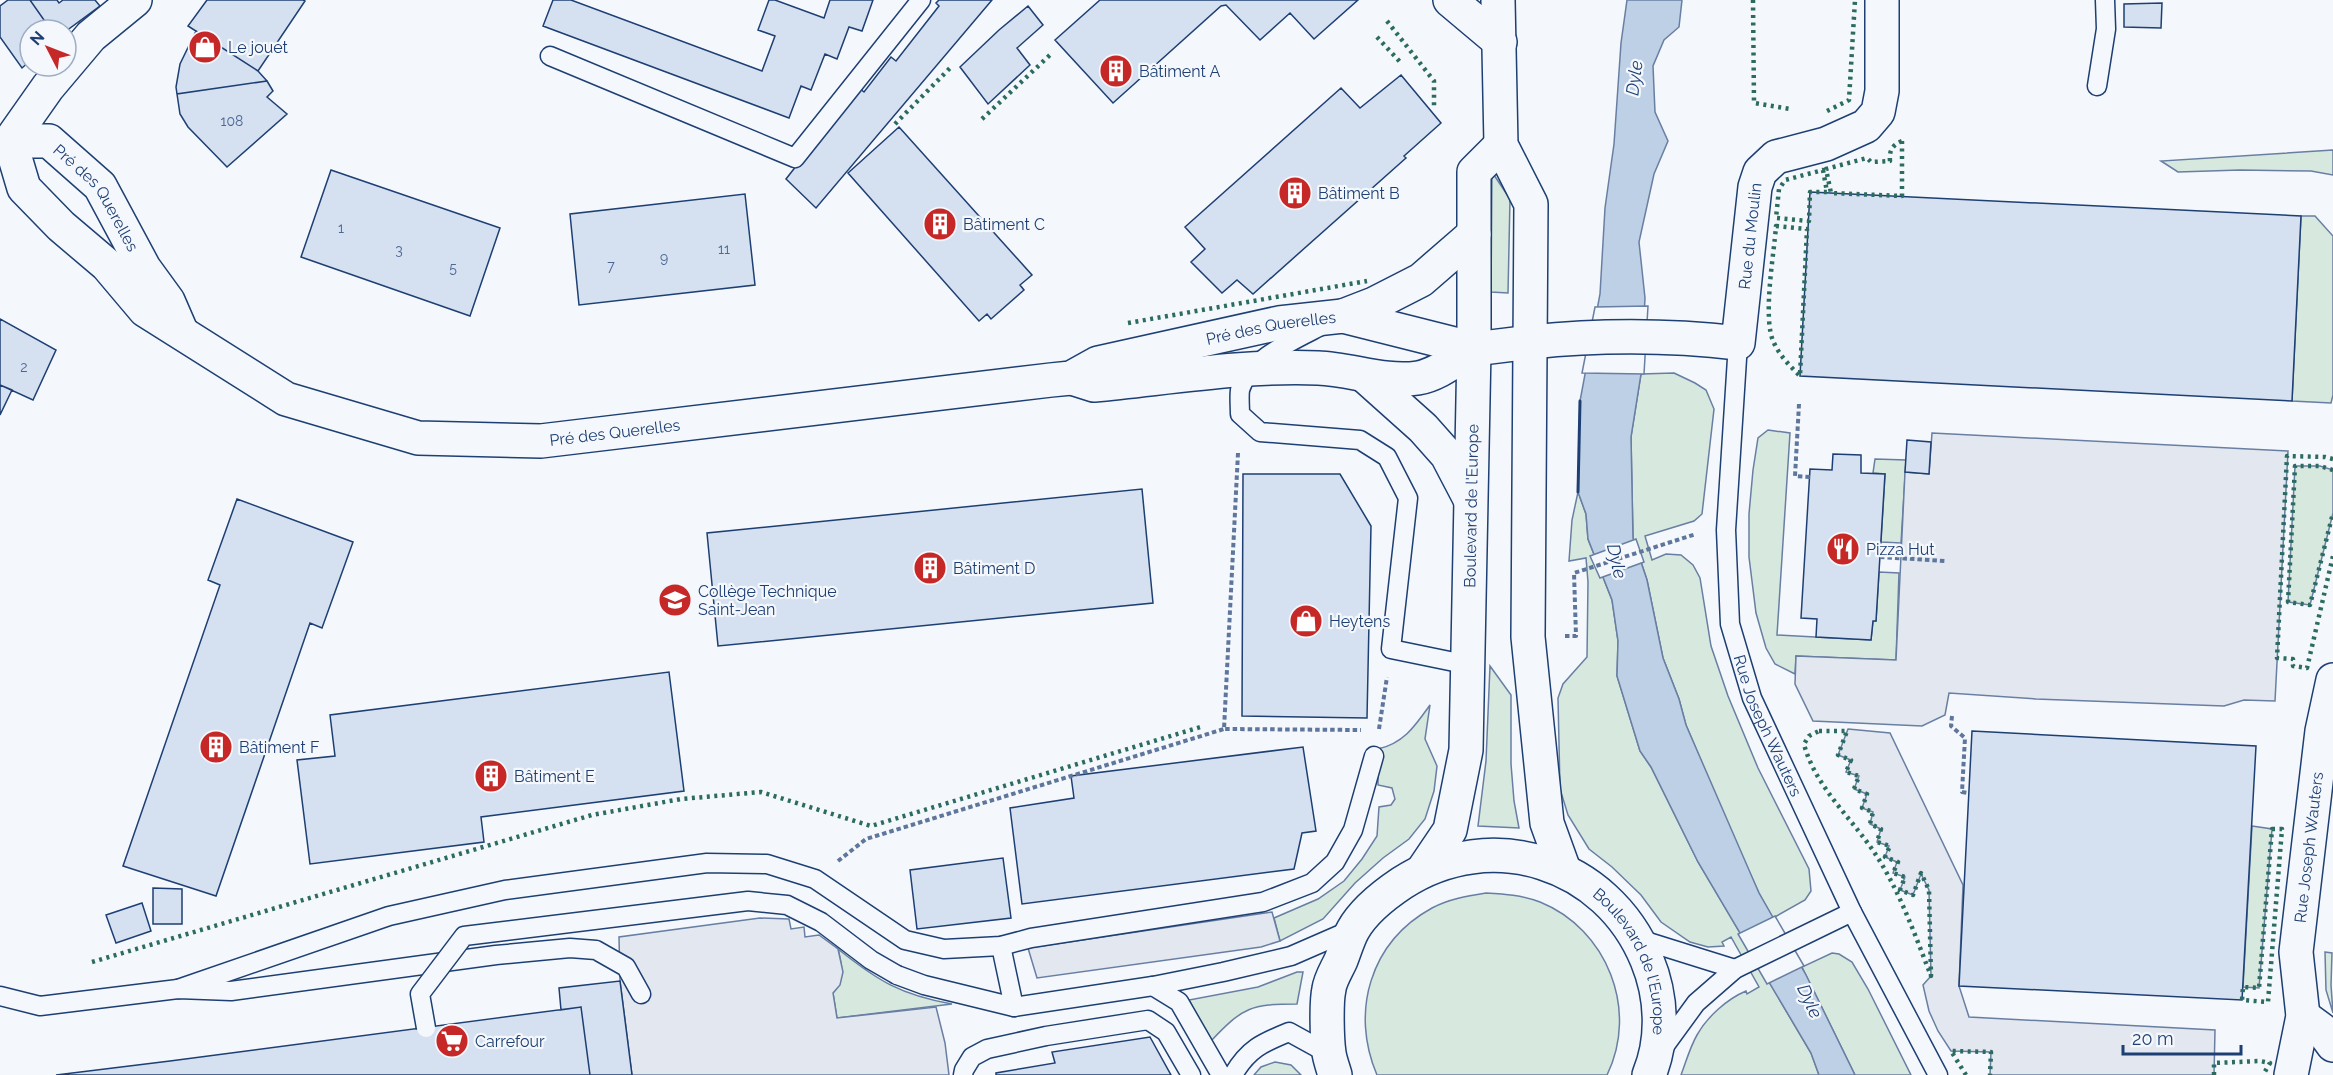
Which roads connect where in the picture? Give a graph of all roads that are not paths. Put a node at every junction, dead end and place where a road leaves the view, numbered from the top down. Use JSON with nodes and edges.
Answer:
{"nodes":[{"id":1,"x":135,"y":0,"type":"edge"},
{"id":2,"x":921,"y":0,"type":"edge"},
{"id":3,"x":1450,"y":0,"type":"edge"},
{"id":4,"x":1498,"y":0,"type":"edge"},
{"id":5,"x":1882,"y":0,"type":"edge"},
{"id":6,"x":2105,"y":0,"type":"edge"},
{"id":7,"x":1500,"y":42,"type":"junction"},
{"id":8,"x":550,"y":57,"type":"dead end"},
{"id":9,"x":2097,"y":86,"type":"dead end"},
{"id":10,"x":3,"y":138,"type":"edge"},
{"id":11,"x":1501,"y":145,"type":"junction"},
{"id":12,"x":1474,"y":234,"type":"junction"},
{"id":13,"x":1343,"y":316,"type":"junction"},
{"id":14,"x":181,"y":331,"type":"junction"},
{"id":15,"x":1531,"y":342,"type":"junction"},
{"id":16,"x":1738,"y":343,"type":"junction"},
{"id":17,"x":1474,"y":349,"type":"junction"},
{"id":18,"x":1250,"y":370,"type":"junction"},
{"id":19,"x":1366,"y":377,"type":"junction"},
{"id":20,"x":1071,"y":378,"type":"junction"},
{"id":21,"x":1471,"y":500,"type":"junction"},
{"id":22,"x":1469,"y":665,"type":"junction"},
{"id":23,"x":2333,"y":680,"type":"edge"},
{"id":24,"x":1374,"y":756,"type":"road end"},
{"id":25,"x":1423,"y":870,"type":"junction"},
{"id":26,"x":1564,"y":870,"type":"junction"},
{"id":27,"x":1852,"y":912,"type":"junction"},
{"id":28,"x":1353,"y":929,"type":"junction"},
{"id":29,"x":1639,"y":939,"type":"junction"},
{"id":30,"x":1001,"y":946,"type":"junction"},
{"id":31,"x":1735,"y":969,"type":"junction"},
{"id":32,"x":1154,"y":986,"type":"junction"},
{"id":33,"x":178,"y":989,"type":"junction"},
{"id":34,"x":641,"y":994,"type":"dead end"},
{"id":35,"x":0,"y":996,"type":"edge"},
{"id":36,"x":1014,"y":1007,"type":"junction"},
{"id":37,"x":2303,"y":1016,"type":"junction"},
{"id":38,"x":426,"y":1028,"type":"dead end"},
{"id":39,"x":2333,"y":1045,"type":"edge"},
{"id":40,"x":1332,"y":1064,"type":"edge"},
{"id":41,"x":1653,"y":1066,"type":"edge"},
{"id":42,"x":963,"y":1075,"type":"edge"},
{"id":43,"x":1191,"y":1075,"type":"edge"},
{"id":44,"x":1221,"y":1075,"type":"edge"},
{"id":45,"x":1233,"y":1075,"type":"edge"},
{"id":46,"x":1938,"y":1075,"type":"edge"},
{"id":47,"x":2291,"y":1075,"type":"edge"}],
"edges":[{"from":1,"to":10,"type":"main road"},
{"from":2,"to":8,"type":"lane"},
{"from":3,"to":7,"type":"main road"},
{"from":4,"to":7,"type":"main road"},
{"from":5,"to":16,"type":"main road","name":"Rue du Moulin"},
{"from":6,"to":9,"type":"lane"},
{"from":7,"to":11,"type":"main road"},
{"from":10,"to":14,"type":"main road","name":"Pré des Querelles"},
{"from":10,"to":14,"type":"main road","name":"Pré des Querelles"},
{"from":11,"to":12,"type":"main road","name":"Boulevard de l'Europe"},
{"from":11,"to":15,"type":"main road"},
{"from":12,"to":13,"type":"main road"},
{"from":12,"to":17,"type":"main road","name":"Boulevard de l'Europe"},
{"from":13,"to":17,"type":"main road","name":"Pré des Querelles"},
{"from":13,"to":18,"type":"lane"},
{"from":13,"to":20,"type":"main road","name":"Pré des Querelles"},
{"from":14,"to":20,"type":"main road","name":"Pré des Querelles"},
{"from":15,"to":16,"type":"main road"},
{"from":15,"to":17,"type":"main road","name":"Pré des Querelles"},
{"from":15,"to":26,"type":"main road"},
{"from":16,"to":27,"type":"lane","name":"Rue Joseph Wauters"},
{"from":17,"to":19,"type":"main road","name":"Pré des Querelles"},
{"from":17,"to":21,"type":"main road","name":"Boulevard de l'Europe"},
{"from":18,"to":19,"type":"main road","name":"Pré des Querelles"},
{"from":18,"to":20,"type":"main road","name":"Pré des Querelles"},
{"from":18,"to":22,"type":"lane"},
{"from":19,"to":21,"type":"main road"},
{"from":21,"to":22,"type":"main road","name":"Boulevard de l'Europe"},
{"from":22,"to":25,"type":"main road","name":"Boulevard de l'Europe"},
{"from":23,"to":37,"type":"main road","name":"Rue Joseph Wauters"},
{"from":24,"to":30,"type":"lane"},
{"from":25,"to":26,"type":"main road","name":"Boulevard de l'Europe"},
{"from":25,"to":28,"type":"main road","name":"Boulevard de l'Europe"},
{"from":26,"to":29,"type":"main road","name":"Boulevard de l'Europe"},
{"from":27,"to":31,"type":"lane"},
{"from":27,"to":46,"type":"lane","name":"Rue Joseph Wauters"},
{"from":28,"to":32,"type":"lane"},
{"from":28,"to":40,"type":"main road","name":"Boulevard de l'Europe"},
{"from":29,"to":31,"type":"lane"},
{"from":29,"to":41,"type":"main road","name":"Boulevard de l'Europe"},
{"from":30,"to":33,"type":"lane"},
{"from":30,"to":36,"type":"lane"},
{"from":31,"to":41,"type":"lane"},
{"from":32,"to":36,"type":"lane"},
{"from":32,"to":44,"type":"lane"},
{"from":33,"to":34,"type":"lane"},
{"from":33,"to":35,"type":"lane"},
{"from":36,"to":38,"type":"lane","bridge":true},
{"from":37,"to":39,"type":"main road"},
{"from":37,"to":47,"type":"main road","name":"Rue Joseph Wauters"},
{"from":40,"to":45,"type":"lane"},
{"from":42,"to":43,"type":"lane"}]}
